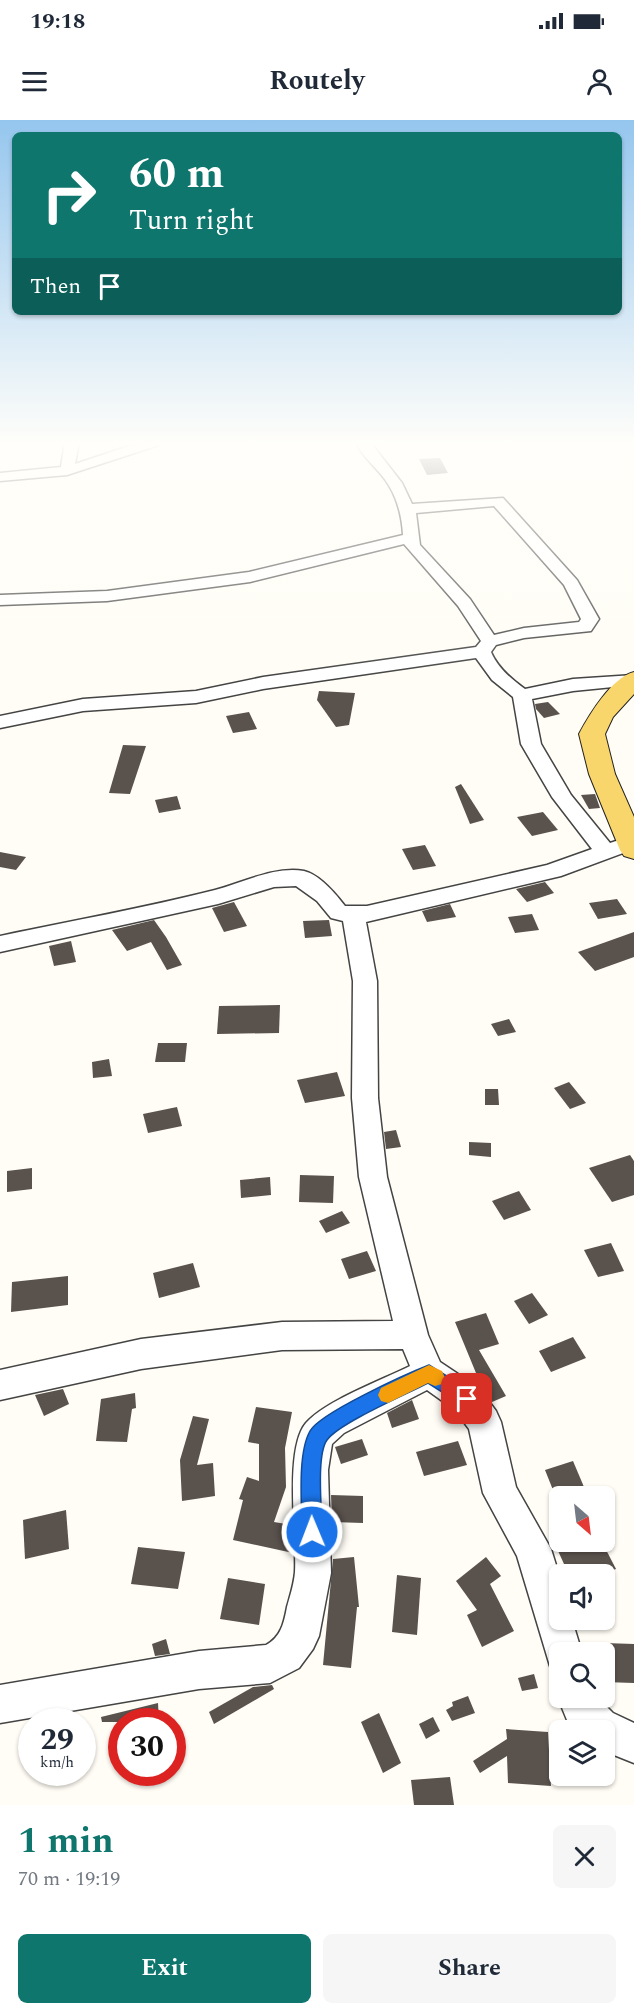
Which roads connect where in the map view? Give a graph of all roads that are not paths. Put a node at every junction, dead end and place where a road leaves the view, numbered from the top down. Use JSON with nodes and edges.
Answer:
{"nodes":[{"id":1,"x":409,"y":521,"type":"edge"},
{"id":2,"x":515,"y":521,"type":"edge"},
{"id":3,"x":411,"y":538,"type":"junction"},
{"id":4,"x":0,"y":600,"type":"edge"},
{"id":5,"x":486,"y":647,"type":"junction"},
{"id":6,"x":634,"y":679,"type":"edge"},
{"id":7,"x":522,"y":695,"type":"junction"},
{"id":8,"x":0,"y":722,"type":"edge"},
{"id":9,"x":632,"y":847,"type":"edge"},
{"id":10,"x":605,"y":852,"type":"junction"},
{"id":11,"x":353,"y":914,"type":"junction"},
{"id":12,"x":0,"y":944,"type":"edge"},
{"id":13,"x":412,"y":1335,"type":"junction"},
{"id":14,"x":429,"y":1373,"type":"junction"},
{"id":15,"x":0,"y":1386,"type":"edge"},
{"id":16,"x":560,"y":1642,"type":"edge"},
{"id":17,"x":0,"y":1704,"type":"edge"},
{"id":18,"x":579,"y":1708,"type":"edge"},
{"id":19,"x":634,"y":1743,"type":"edge"}],
"edges":[{"from":1,"to":3,"type":"street"},
{"from":2,"to":5,"type":"street"},
{"from":3,"to":4,"type":"street"},
{"from":3,"to":5,"type":"street"},
{"from":5,"to":7,"type":"street"},
{"from":5,"to":8,"type":"street"},
{"from":6,"to":7,"type":"street"},
{"from":6,"to":9,"type":"main road"},
{"from":7,"to":10,"type":"street"},
{"from":9,"to":10,"type":"street"},
{"from":10,"to":11,"type":"street"},
{"from":11,"to":12,"type":"street"},
{"from":11,"to":13,"type":"street"},
{"from":13,"to":14,"type":"street"},
{"from":13,"to":15,"type":"street"},
{"from":14,"to":16,"type":"street"},
{"from":14,"to":17,"type":"street"},
{"from":18,"to":19,"type":"street"}]}
